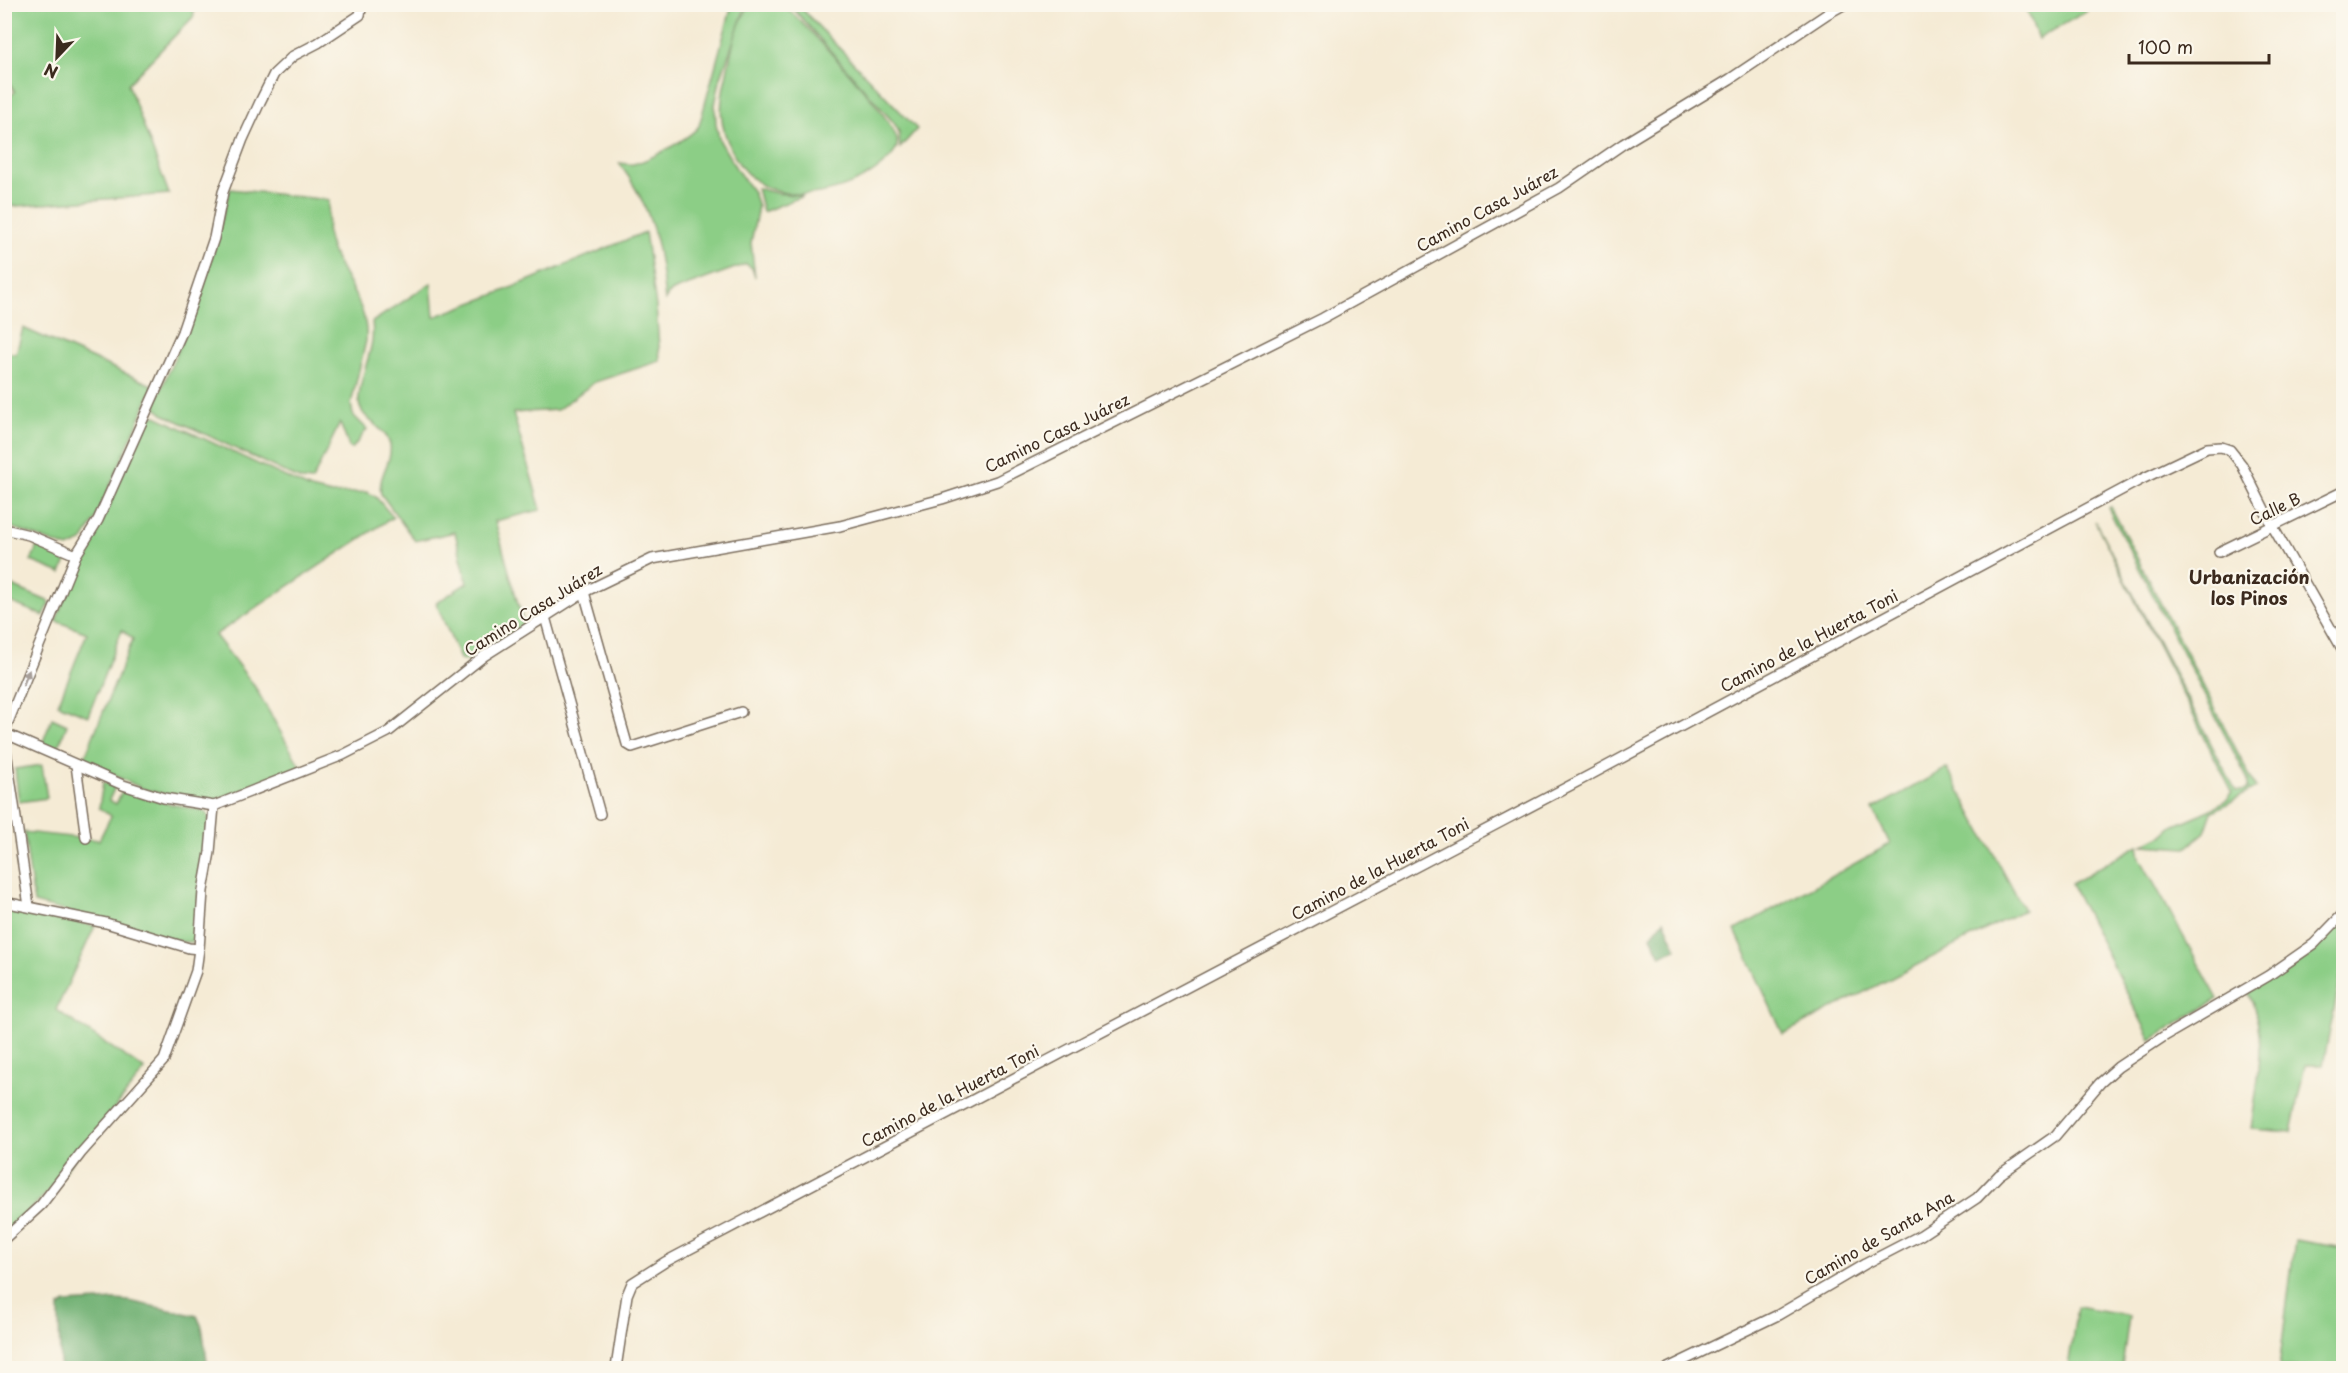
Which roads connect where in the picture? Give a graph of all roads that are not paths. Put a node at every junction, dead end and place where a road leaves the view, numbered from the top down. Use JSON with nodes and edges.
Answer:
{"nodes":[{"id":1,"x":362,"y":4,"type":"edge"},
{"id":2,"x":1845,"y":4,"type":"edge"},
{"id":3,"x":2343,"y":491,"type":"edge"},
{"id":4,"x":2272,"y":527,"type":"junction"},
{"id":5,"x":4,"y":529,"type":"edge"},
{"id":6,"x":2219,"y":552,"type":"dead end"},
{"id":7,"x":76,"y":555,"type":"junction"},
{"id":8,"x":584,"y":592,"type":"junction"},
{"id":9,"x":545,"y":617,"type":"junction"},
{"id":10,"x":2343,"y":652,"type":"edge"},
{"id":11,"x":741,"y":712,"type":"dead end"},
{"id":12,"x":4,"y":734,"type":"edge"},
{"id":13,"x":76,"y":765,"type":"junction"},
{"id":14,"x":214,"y":806,"type":"junction"},
{"id":15,"x":600,"y":814,"type":"dead end"},
{"id":16,"x":86,"y":838,"type":"dead end"},
{"id":17,"x":4,"y":902,"type":"edge"},
{"id":18,"x":29,"y":906,"type":"junction"},
{"id":19,"x":2343,"y":913,"type":"edge"},
{"id":20,"x":199,"y":949,"type":"junction"},
{"id":21,"x":4,"y":1239,"type":"edge"},
{"id":22,"x":616,"y":1368,"type":"edge"},
{"id":23,"x":1668,"y":1368,"type":"edge"}],
"edges":[{"from":1,"to":7,"type":"street"},
{"from":2,"to":8,"type":"street","name":"Camino Casa Juárez"},
{"from":3,"to":4,"type":"street","name":"Calle B"},
{"from":4,"to":6,"type":"street","name":"Calle B"},
{"from":4,"to":10,"type":"street"},
{"from":4,"to":22,"type":"street","name":"Camino de la Huerta Toni"},
{"from":5,"to":7,"type":"street"},
{"from":12,"to":7,"type":"street","one_way":true},
{"from":8,"to":9,"type":"street","name":"Camino Casa Juárez"},
{"from":8,"to":11,"type":"street"},
{"from":9,"to":14,"type":"street","name":"Camino Casa Juárez"},
{"from":9,"to":15,"type":"street"},
{"from":12,"to":13,"type":"street"},
{"from":12,"to":18,"type":"street"},
{"from":13,"to":14,"type":"street"},
{"from":13,"to":16,"type":"street"},
{"from":14,"to":20,"type":"street"},
{"from":17,"to":18,"type":"street"},
{"from":18,"to":20,"type":"street"},
{"from":19,"to":23,"type":"street","name":"Camino de Santa Ana"},
{"from":20,"to":21,"type":"street"}]}
